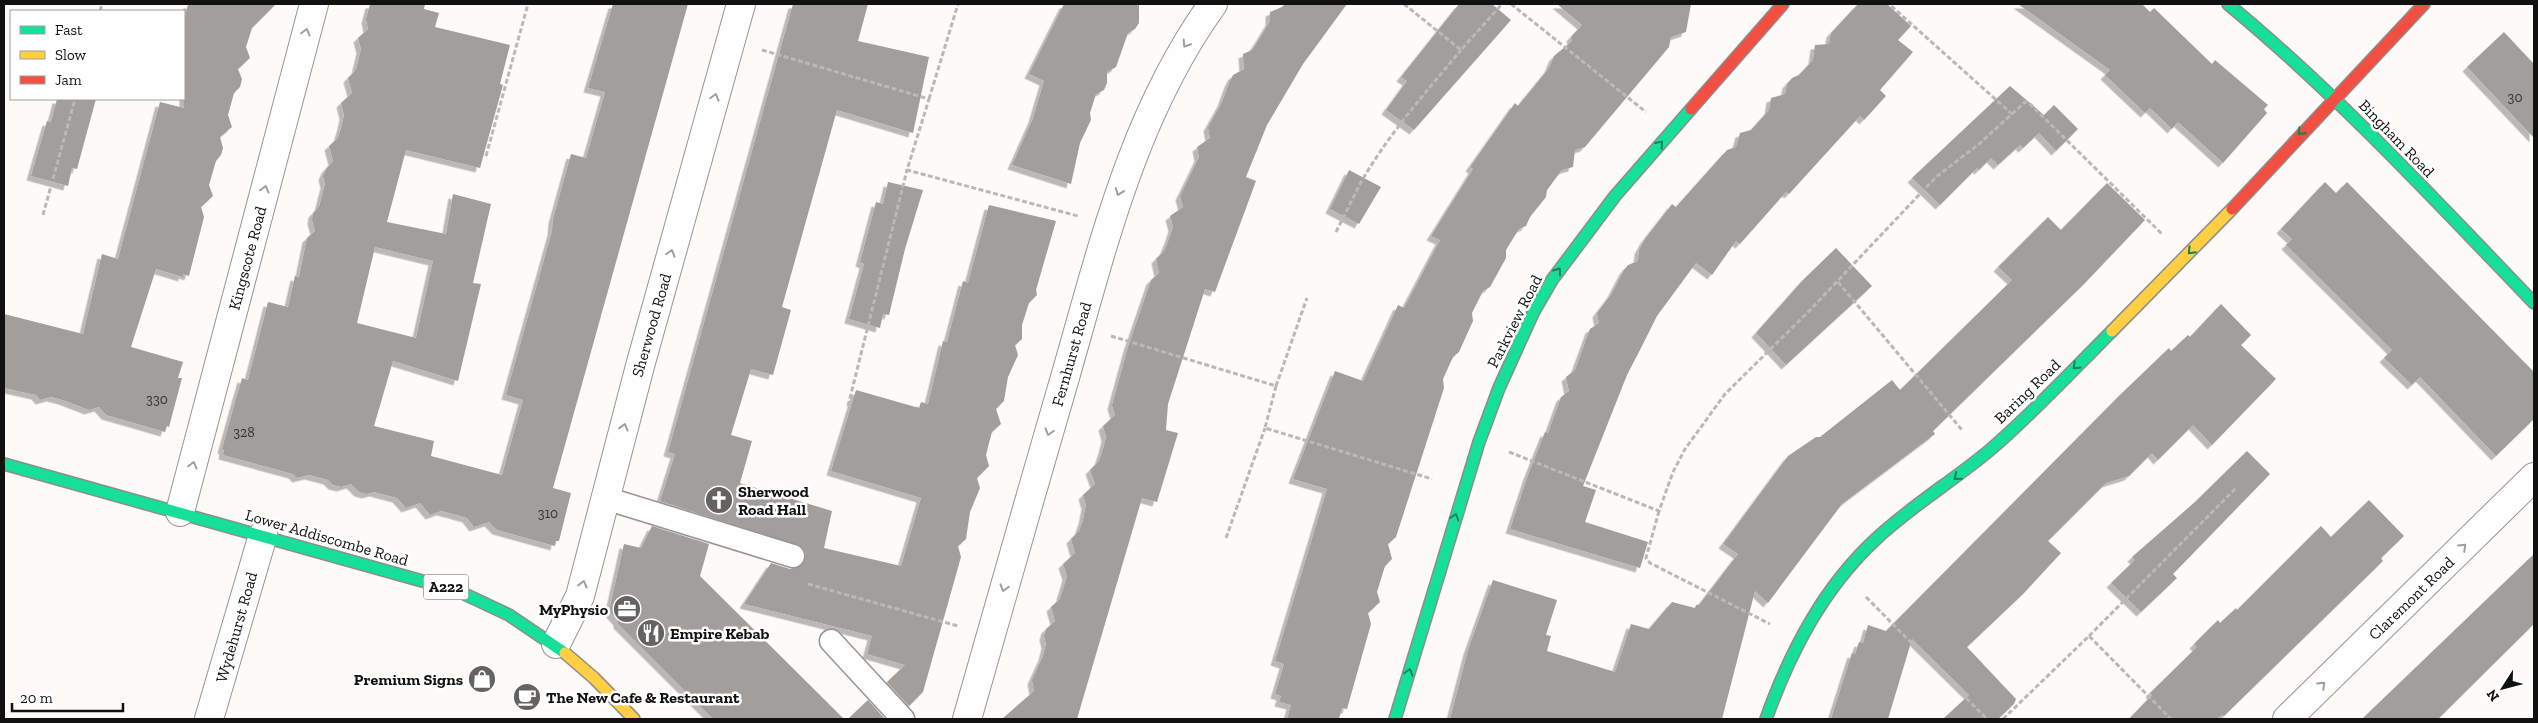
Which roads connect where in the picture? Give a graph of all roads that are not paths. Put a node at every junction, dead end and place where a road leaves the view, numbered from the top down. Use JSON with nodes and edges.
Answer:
{"nodes":[{"id":1,"x":314,"y":4,"type":"edge"},
{"id":2,"x":741,"y":4,"type":"edge"},
{"id":3,"x":1213,"y":4,"type":"edge"},
{"id":4,"x":1783,"y":4,"type":"edge"},
{"id":5,"x":2228,"y":4,"type":"edge"},
{"id":6,"x":2424,"y":4,"type":"edge"},
{"id":7,"x":2334,"y":96,"type":"junction"},
{"id":8,"x":2534,"y":302,"type":"edge"},
{"id":9,"x":4,"y":464,"type":"edge"},
{"id":10,"x":2534,"y":477,"type":"edge"},
{"id":11,"x":604,"y":498,"type":"junction"},
{"id":12,"x":180,"y":512,"type":"junction"},
{"id":13,"x":263,"y":535,"type":"junction"},
{"id":14,"x":793,"y":556,"type":"road end"},
{"id":15,"x":831,"y":641,"type":"dead end"},
{"id":16,"x":556,"y":644,"type":"junction"},
{"id":17,"x":209,"y":719,"type":"edge"},
{"id":18,"x":634,"y":719,"type":"edge"},
{"id":19,"x":903,"y":719,"type":"edge"},
{"id":20,"x":967,"y":719,"type":"edge"},
{"id":21,"x":1395,"y":719,"type":"edge"},
{"id":22,"x":1766,"y":719,"type":"edge"},
{"id":23,"x":2287,"y":719,"type":"edge"}],
"edges":[{"from":12,"to":1,"type":"street","name":"Kingscote Road","one_way":true},
{"from":11,"to":2,"type":"street","name":"Sherwood Road","one_way":true},
{"from":3,"to":20,"type":"street","name":"Fernhurst Road","one_way":true},
{"from":21,"to":4,"type":"street","name":"Parkview Road","one_way":true},
{"from":5,"to":7,"type":"street","name":"Bingham Road"},
{"from":6,"to":7,"type":"street","name":"Baring Road"},
{"from":7,"to":8,"type":"street","name":"Bingham Road"},
{"from":7,"to":22,"type":"street","name":"Baring Road","one_way":true},
{"from":9,"to":12,"type":"street","name":"Lower Addiscombe Road","number":"A222"},
{"from":23,"to":10,"type":"street","name":"Claremont Road","one_way":true},
{"from":11,"to":14,"type":"lane"},
{"from":16,"to":11,"type":"street","name":"Sherwood Road","one_way":true},
{"from":12,"to":13,"type":"street","name":"Lower Addiscombe Road","number":"A222"},
{"from":13,"to":16,"type":"street","name":"Lower Addiscombe Road","number":"A222"},
{"from":13,"to":17,"type":"street","name":"Wydehurst Road"},
{"from":15,"to":19,"type":"lane"},
{"from":16,"to":18,"type":"street","name":"Lower Addiscombe Road","number":"A222"}]}
